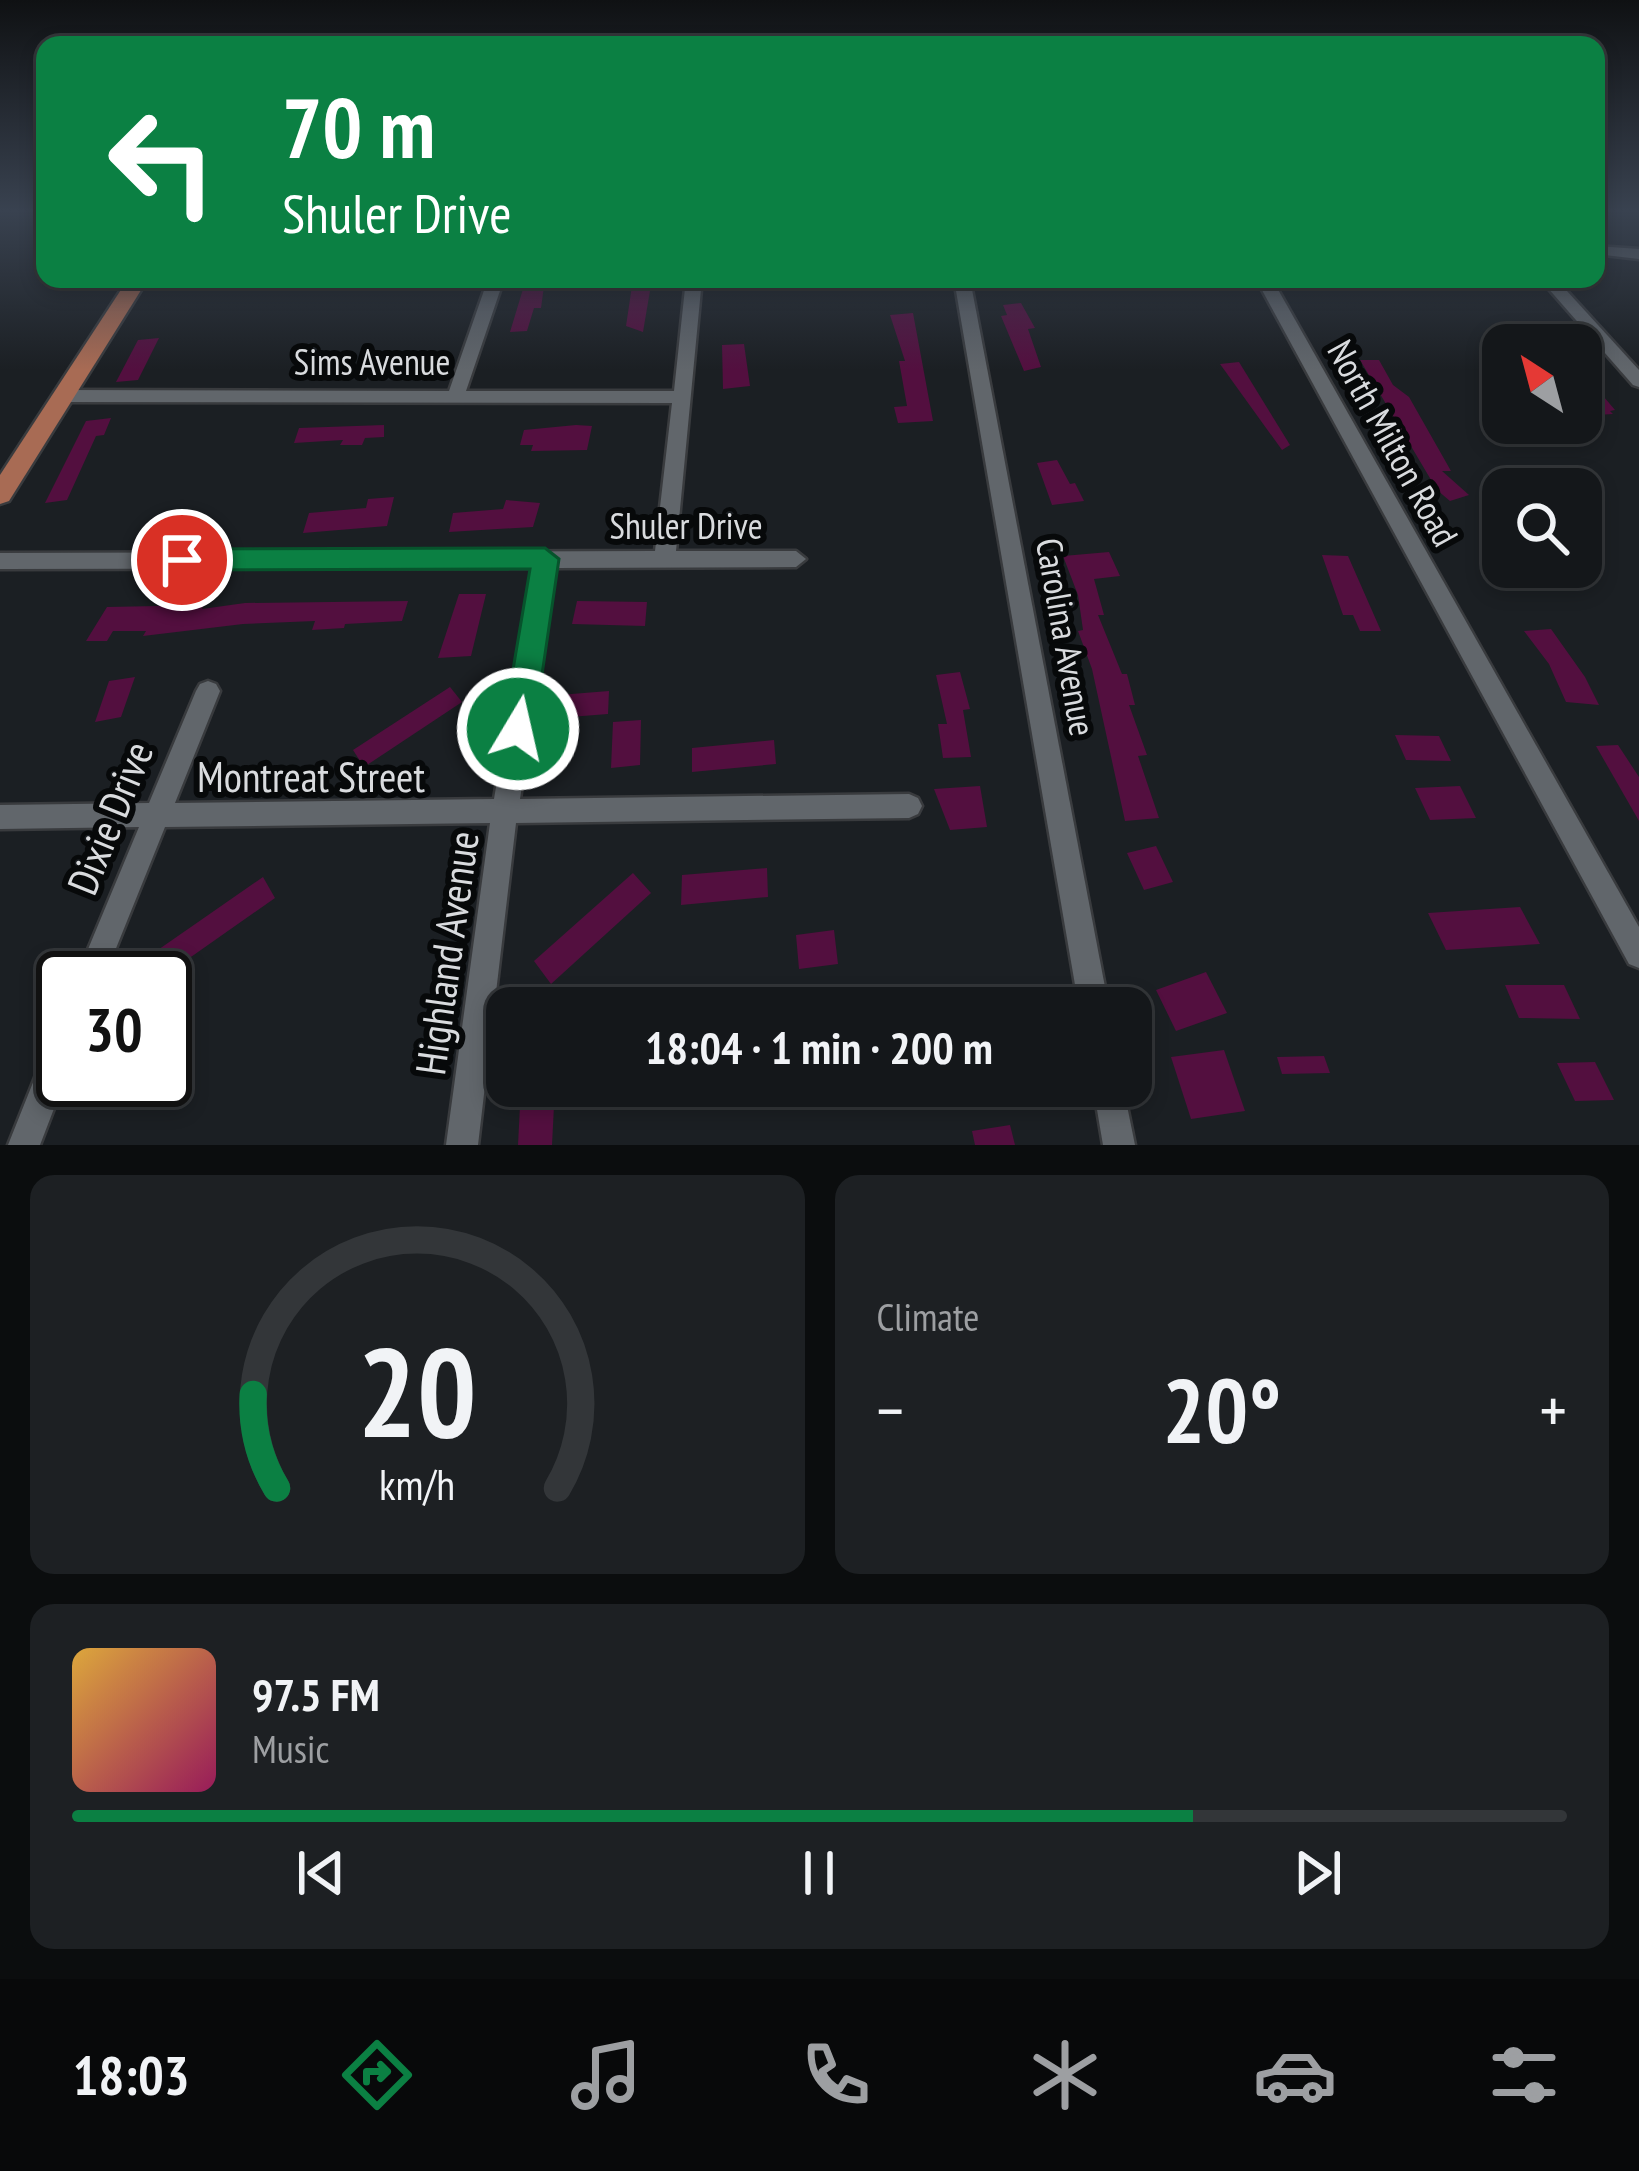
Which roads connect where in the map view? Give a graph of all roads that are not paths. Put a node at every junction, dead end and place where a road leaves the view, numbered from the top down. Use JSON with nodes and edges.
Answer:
{"nodes":[{"id":1,"x":132,"y":288,"type":"edge"},
{"id":2,"x":493,"y":288,"type":"edge"},
{"id":3,"x":693,"y":288,"type":"edge"},
{"id":4,"x":964,"y":288,"type":"edge"},
{"id":5,"x":1269,"y":288,"type":"edge"},
{"id":6,"x":1556,"y":288,"type":"edge"},
{"id":7,"x":1639,"y":381,"type":"edge"},
{"id":8,"x":456,"y":395,"type":"junction"},
{"id":9,"x":63,"y":397,"type":"junction"},
{"id":10,"x":681,"y":397,"type":"junction"},
{"id":11,"x":3,"y":486,"type":"edge"},
{"id":12,"x":545,"y":559,"type":"junction"},
{"id":13,"x":665,"y":559,"type":"junction"},
{"id":14,"x":796,"y":559,"type":"dead end"},
{"id":15,"x":0,"y":561,"type":"edge"},
{"id":16,"x":208,"y":691,"type":"dead end"},
{"id":17,"x":909,"y":806,"type":"dead end"},
{"id":18,"x":505,"y":814,"type":"junction"},
{"id":19,"x":154,"y":815,"type":"junction"},
{"id":20,"x":0,"y":817,"type":"edge"},
{"id":21,"x":101,"y":951,"type":"edge"},
{"id":22,"x":1639,"y":954,"type":"edge"},
{"id":23,"x":1090,"y":987,"type":"edge"},
{"id":24,"x":39,"y":1107,"type":"edge"},
{"id":25,"x":1112,"y":1107,"type":"edge"},
{"id":26,"x":24,"y":1145,"type":"edge"},
{"id":27,"x":461,"y":1145,"type":"edge"},
{"id":28,"x":1119,"y":1145,"type":"edge"}],
"edges":[{"from":1,"to":9,"type":"main road"},
{"from":2,"to":8,"type":"street"},
{"from":3,"to":10,"type":"street"},
{"from":4,"to":23,"type":"street","name":"Carolina Avenue"},
{"from":5,"to":22,"type":"street","name":"North Milton Road"},
{"from":6,"to":7,"type":"street"},
{"from":8,"to":9,"type":"street","name":"Sims Avenue"},
{"from":8,"to":10,"type":"street","name":"Sims Avenue"},
{"from":9,"to":11,"type":"main road"},
{"from":10,"to":13,"type":"street"},
{"from":12,"to":13,"type":"street","name":"Shuler Drive"},
{"from":12,"to":15,"type":"street","name":"Shuler Drive"},
{"from":12,"to":18,"type":"street","name":"Highland Avenue"},
{"from":13,"to":14,"type":"street","name":"Shuler Drive"},
{"from":16,"to":19,"type":"street","name":"Dixie Drive"},
{"from":17,"to":18,"type":"street","name":"Montreat Street"},
{"from":18,"to":19,"type":"street","name":"Montreat Street"},
{"from":18,"to":27,"type":"street","name":"Highland Avenue"},
{"from":19,"to":20,"type":"street","name":"Montreat Street"},
{"from":19,"to":21,"type":"street","name":"Dixie Drive"},
{"from":24,"to":26,"type":"street"},
{"from":25,"to":28,"type":"street"}]}
